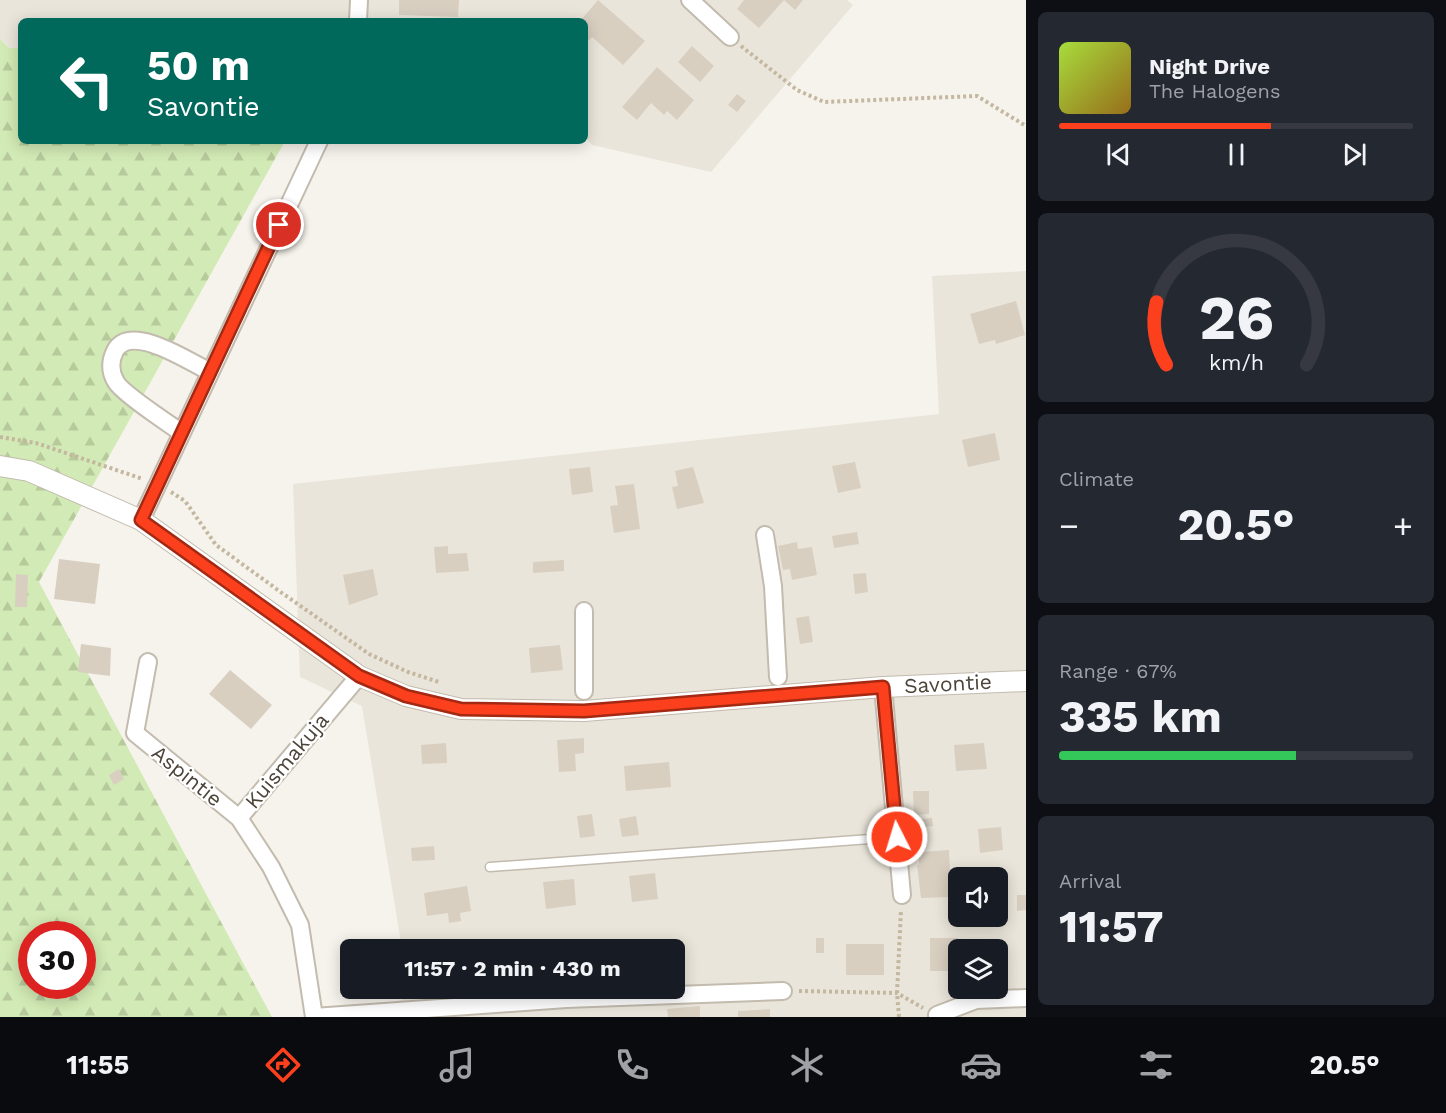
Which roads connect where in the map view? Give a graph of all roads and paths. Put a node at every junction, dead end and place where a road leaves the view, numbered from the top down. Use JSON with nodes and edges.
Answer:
{"nodes":[{"id":1,"x":359,"y":0,"type":"edge"},
{"id":2,"x":690,"y":0,"type":"edge"},
{"id":3,"x":358,"y":18,"type":"edge"},
{"id":4,"x":730,"y":37,"type":"joint"},
{"id":5,"x":1026,"y":126,"type":"edge"},
{"id":6,"x":318,"y":144,"type":"edge"},
{"id":7,"x":210,"y":372,"type":"junction"},
{"id":8,"x":182,"y":433,"type":"junction"},
{"id":9,"x":0,"y":437,"type":"edge"},
{"id":10,"x":0,"y":466,"type":"edge"},
{"id":11,"x":158,"y":484,"type":"junction"},
{"id":12,"x":141,"y":520,"type":"junction"},
{"id":13,"x":765,"y":535,"type":"dead end"},
{"id":14,"x":584,"y":611,"type":"dead end"},
{"id":15,"x":148,"y":662,"type":"dead end"},
{"id":16,"x":359,"y":676,"type":"junction"},
{"id":17,"x":778,"y":677,"type":"dead end"},
{"id":18,"x":1026,"y":681,"type":"edge"},
{"id":19,"x":448,"y":685,"type":"dead end"},
{"id":20,"x":883,"y":687,"type":"junction"},
{"id":21,"x":584,"y":691,"type":"dead end"},
{"id":22,"x":239,"y":818,"type":"junction"},
{"id":23,"x":897,"y":837,"type":"junction"},
{"id":24,"x":490,"y":867,"type":"dead end"},
{"id":25,"x":902,"y":895,"type":"joint"},
{"id":26,"x":783,"y":991,"type":"joint"},
{"id":27,"x":897,"y":993,"type":"junction"},
{"id":28,"x":1026,"y":998,"type":"edge"},
{"id":29,"x":936,"y":1015,"type":"joint"},
{"id":30,"x":314,"y":1017,"type":"edge"},
{"id":31,"x":899,"y":1017,"type":"edge"}],
"edges":[{"from":1,"to":3,"type":"street"},
{"from":2,"to":4,"type":"street"},
{"from":4,"to":5,"type":"path"},
{"from":6,"to":7,"type":"street"},
{"from":7,"to":8,"type":"street"},
{"from":7,"to":8,"type":"street"},
{"from":8,"to":11,"type":"street"},
{"from":9,"to":11,"type":"path"},
{"from":10,"to":12,"type":"street","name":"Savontie"},
{"from":11,"to":12,"type":"street"},
{"from":11,"to":19,"type":"path"},
{"from":12,"to":16,"type":"street","name":"Savontie"},
{"from":13,"to":17,"type":"street"},
{"from":14,"to":21,"type":"street"},
{"from":15,"to":22,"type":"street","name":"Aspintie"},
{"from":16,"to":20,"type":"street","name":"Savontie"},
{"from":16,"to":22,"type":"street","name":"Kuismakuja"},
{"from":18,"to":20,"type":"street","name":"Savontie"},
{"from":20,"to":23,"type":"street"},
{"from":22,"to":30,"type":"street","name":"Kuismakuja"},
{"from":23,"to":24,"type":"lane"},
{"from":23,"to":25,"type":"street"},
{"from":25,"to":27,"type":"path"},
{"from":26,"to":27,"type":"path"},
{"from":26,"to":30,"type":"street"},
{"from":27,"to":29,"type":"path"},
{"from":27,"to":31,"type":"path"},
{"from":28,"to":29,"type":"street"}]}
